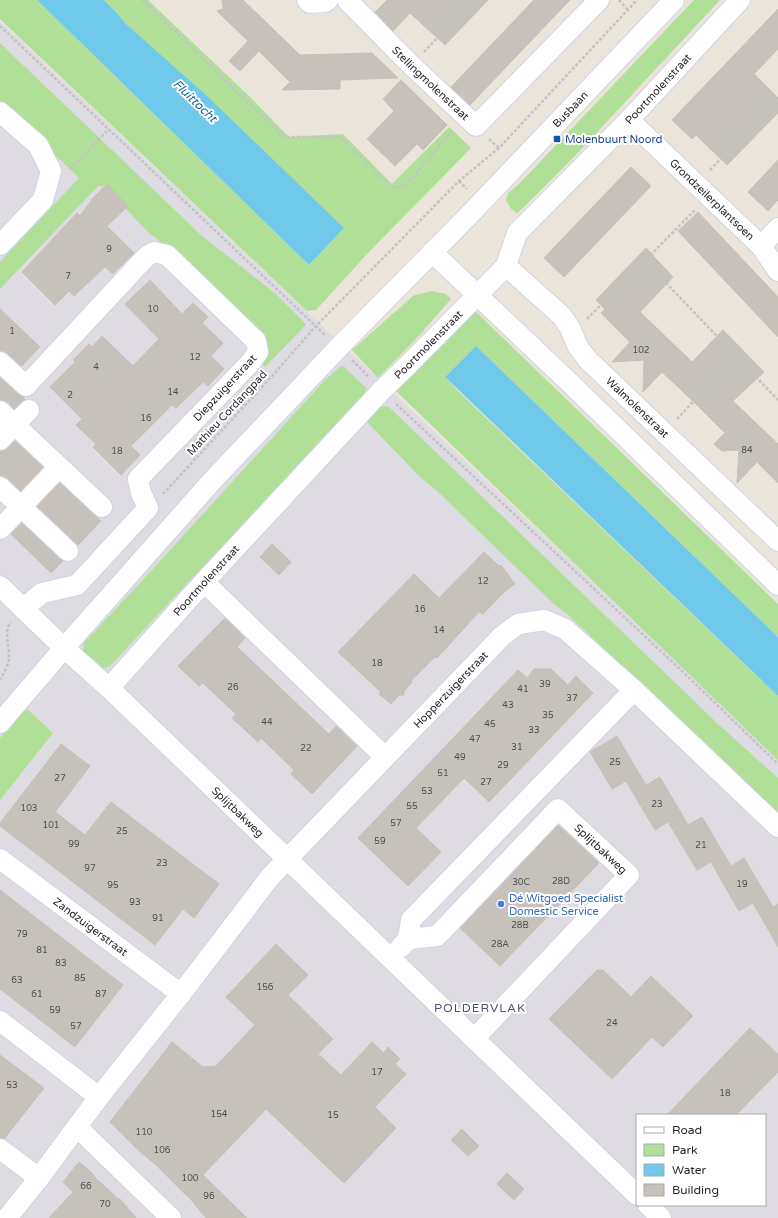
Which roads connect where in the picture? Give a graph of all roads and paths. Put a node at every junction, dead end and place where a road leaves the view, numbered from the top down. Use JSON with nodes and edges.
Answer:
{"nodes":[{"id":1,"x":142,"y":0,"type":"edge"},
{"id":2,"x":307,"y":0,"type":"edge"},
{"id":3,"x":328,"y":0,"type":"edge"},
{"id":4,"x":347,"y":0,"type":"edge"},
{"id":5,"x":473,"y":0,"type":"edge"},
{"id":6,"x":599,"y":0,"type":"edge"},
{"id":7,"x":619,"y":0,"type":"edge"},
{"id":8,"x":637,"y":0,"type":"edge"},
{"id":9,"x":674,"y":0,"type":"edge"},
{"id":10,"x":740,"y":0,"type":"edge"},
{"id":11,"x":628,"y":9,"type":"junction"},
{"id":12,"x":411,"y":65,"type":"junction"},
{"id":13,"x":778,"y":100,"type":"edge"},
{"id":14,"x":0,"y":112,"type":"edge"},
{"id":15,"x":465,"y":116,"type":"junction"},
{"id":16,"x":629,"y":120,"type":"junction"},
{"id":17,"x":109,"y":129,"type":"dead end"},
{"id":18,"x":51,"y":171,"type":"junction"},
{"id":19,"x":703,"y":190,"type":"junction"},
{"id":20,"x":778,"y":228,"type":"edge"},
{"id":21,"x":0,"y":245,"type":"edge"},
{"id":22,"x":761,"y":246,"type":"junction"},
{"id":23,"x":432,"y":252,"type":"junction"},
{"id":24,"x":645,"y":261,"type":"junction"},
{"id":25,"x":506,"y":266,"type":"junction"},
{"id":26,"x":778,"y":271,"type":"edge"},
{"id":27,"x":477,"y":296,"type":"junction"},
{"id":28,"x":573,"y":334,"type":"junction"},
{"id":29,"x":736,"y":356,"type":"junction"},
{"id":30,"x":0,"y":362,"type":"edge"},
{"id":31,"x":778,"y":400,"type":"edge"},
{"id":32,"x":29,"y":410,"type":"dead end"},
{"id":33,"x":0,"y":411,"type":"edge"},
{"id":34,"x":14,"y":425,"type":"junction"},
{"id":35,"x":664,"y":433,"type":"junction"},
{"id":36,"x":0,"y":440,"type":"edge"},
{"id":37,"x":59,"y":467,"type":"junction"},
{"id":38,"x":2,"y":493,"type":"edge"},
{"id":39,"x":144,"y":501,"type":"junction"},
{"id":40,"x":21,"y":507,"type":"junction"},
{"id":41,"x":102,"y":507,"type":"dead end"},
{"id":42,"x":0,"y":529,"type":"edge"},
{"id":43,"x":778,"y":541,"type":"edge"},
{"id":44,"x":68,"y":551,"type":"dead end"},
{"id":45,"x":204,"y":582,"type":"junction"},
{"id":46,"x":778,"y":585,"type":"edge"},
{"id":47,"x":0,"y":586,"type":"edge"},
{"id":48,"x":23,"y":609,"type":"junction"},
{"id":49,"x":64,"y":648,"type":"junction"},
{"id":50,"x":0,"y":680,"type":"edge"},
{"id":51,"x":110,"y":688,"type":"junction"},
{"id":52,"x":634,"y":690,"type":"junction"},
{"id":53,"x":0,"y":723,"type":"edge"},
{"id":54,"x":385,"y":757,"type":"junction"},
{"id":55,"x":778,"y":827,"type":"edge"},
{"id":56,"x":287,"y":858,"type":"junction"},
{"id":57,"x":0,"y":859,"type":"edge"},
{"id":58,"x":408,"y":939,"type":"junction"},
{"id":59,"x":390,"y":959,"type":"junction"},
{"id":60,"x":181,"y":994,"type":"junction"},
{"id":61,"x":0,"y":1021,"type":"edge"},
{"id":62,"x":474,"y":1039,"type":"junction"},
{"id":63,"x":99,"y":1098,"type":"junction"},
{"id":64,"x":77,"y":1127,"type":"junction"},
{"id":65,"x":0,"y":1149,"type":"edge"},
{"id":66,"x":39,"y":1178,"type":"junction"},
{"id":67,"x":636,"y":1194,"type":"edge"},
{"id":68,"x":649,"y":1206,"type":"edge"},
{"id":69,"x":7,"y":1218,"type":"edge"},
{"id":70,"x":171,"y":1218,"type":"edge"},
{"id":71,"x":661,"y":1218,"type":"edge"}],
"edges":[{"from":1,"to":15,"type":"path"},
{"from":2,"to":3,"type":"street"},
{"from":4,"to":12,"type":"street","name":"Stellingmolenstraat"},
{"from":5,"to":12,"type":"path"},
{"from":6,"to":15,"type":"street","name":"Stellingmolenstraat"},
{"from":7,"to":11,"type":"path"},
{"from":8,"to":11,"type":"path","name":"Mathieu Cordangpad"},
{"from":9,"to":23,"type":"street","name":"Busbaan"},
{"from":10,"to":16,"type":"street","name":"Poortmolenstraat"},
{"from":11,"to":39,"type":"path","name":"Mathieu Cordangpad"},
{"from":12,"to":15,"type":"street","name":"Stellingmolenstraat"},
{"from":13,"to":19,"type":"path"},
{"from":14,"to":18,"type":"street"},
{"from":16,"to":19,"type":"street","name":"Grondzeilerplantsoen"},
{"from":16,"to":25,"type":"street","name":"Poortmolenstraat"},
{"from":17,"to":18,"type":"path"},
{"from":18,"to":21,"type":"street"},
{"from":19,"to":22,"type":"street","name":"Grondzeilerplantsoen"},
{"from":19,"to":24,"type":"path"},
{"from":20,"to":22,"type":"street","name":"Grondzeilerplantsoen"},
{"from":22,"to":26,"type":"street","name":"Grondzeilerplantsoen"},
{"from":23,"to":27,"type":"street"},
{"from":23,"to":49,"type":"street","name":"Busbaan"},
{"from":24,"to":28,"type":"path"},
{"from":24,"to":29,"type":"path"},
{"from":25,"to":27,"type":"street","name":"Poortmolenstraat"},
{"from":25,"to":28,"type":"street","name":"Walmolenstraat"},
{"from":27,"to":45,"type":"street","name":"Poortmolenstraat"},
{"from":27,"to":46,"type":"street"},
{"from":28,"to":35,"type":"street","name":"Walmolenstraat"},
{"from":29,"to":31,"type":"path"},
{"from":29,"to":35,"type":"path"},
{"from":30,"to":39,"type":"street","name":"Diepzuigerstraat"},
{"from":32,"to":34,"type":"street"},
{"from":33,"to":34,"type":"street"},
{"from":34,"to":36,"type":"street"},
{"from":34,"to":37,"type":"street"},
{"from":35,"to":43,"type":"street","name":"Walmolenstraat"},
{"from":37,"to":40,"type":"street"},
{"from":37,"to":41,"type":"street"},
{"from":38,"to":40,"type":"street"},
{"from":39,"to":48,"type":"street"},
{"from":40,"to":42,"type":"street"},
{"from":40,"to":44,"type":"street"},
{"from":45,"to":51,"type":"street","name":"Poortmolenstraat"},
{"from":45,"to":54,"type":"street"},
{"from":47,"to":48,"type":"street","name":"Splijtbakweg"},
{"from":48,"to":49,"type":"street","name":"Splijtbakweg"},
{"from":48,"to":50,"type":"path"},
{"from":49,"to":51,"type":"street","name":"Splijtbakweg"},
{"from":49,"to":53,"type":"street","name":"Busbaan"},
{"from":51,"to":56,"type":"street","name":"Splijtbakweg"},
{"from":52,"to":54,"type":"street","name":"Hopperzuigerstraat"},
{"from":52,"to":55,"type":"street","name":"Hopperzuigerstraat"},
{"from":52,"to":58,"type":"street"},
{"from":54,"to":56,"type":"street","name":"Hopperzuigerstraat"},
{"from":56,"to":59,"type":"street","name":"Splijtbakweg"},
{"from":56,"to":60,"type":"street"},
{"from":57,"to":60,"type":"street","name":"Zandzuigerstraat"},
{"from":58,"to":59,"type":"street"},
{"from":58,"to":62,"type":"street","name":"Splijtbakweg"},
{"from":59,"to":62,"type":"street","name":"Splijtbakweg"},
{"from":60,"to":63,"type":"street"},
{"from":61,"to":63,"type":"street"},
{"from":62,"to":67,"type":"street","name":"Splijtbakweg"},
{"from":63,"to":64,"type":"street"},
{"from":64,"to":66,"type":"street"},
{"from":64,"to":70,"type":"street"},
{"from":65,"to":66,"type":"street"},
{"from":66,"to":69,"type":"street"},
{"from":68,"to":71,"type":"street"}]}
